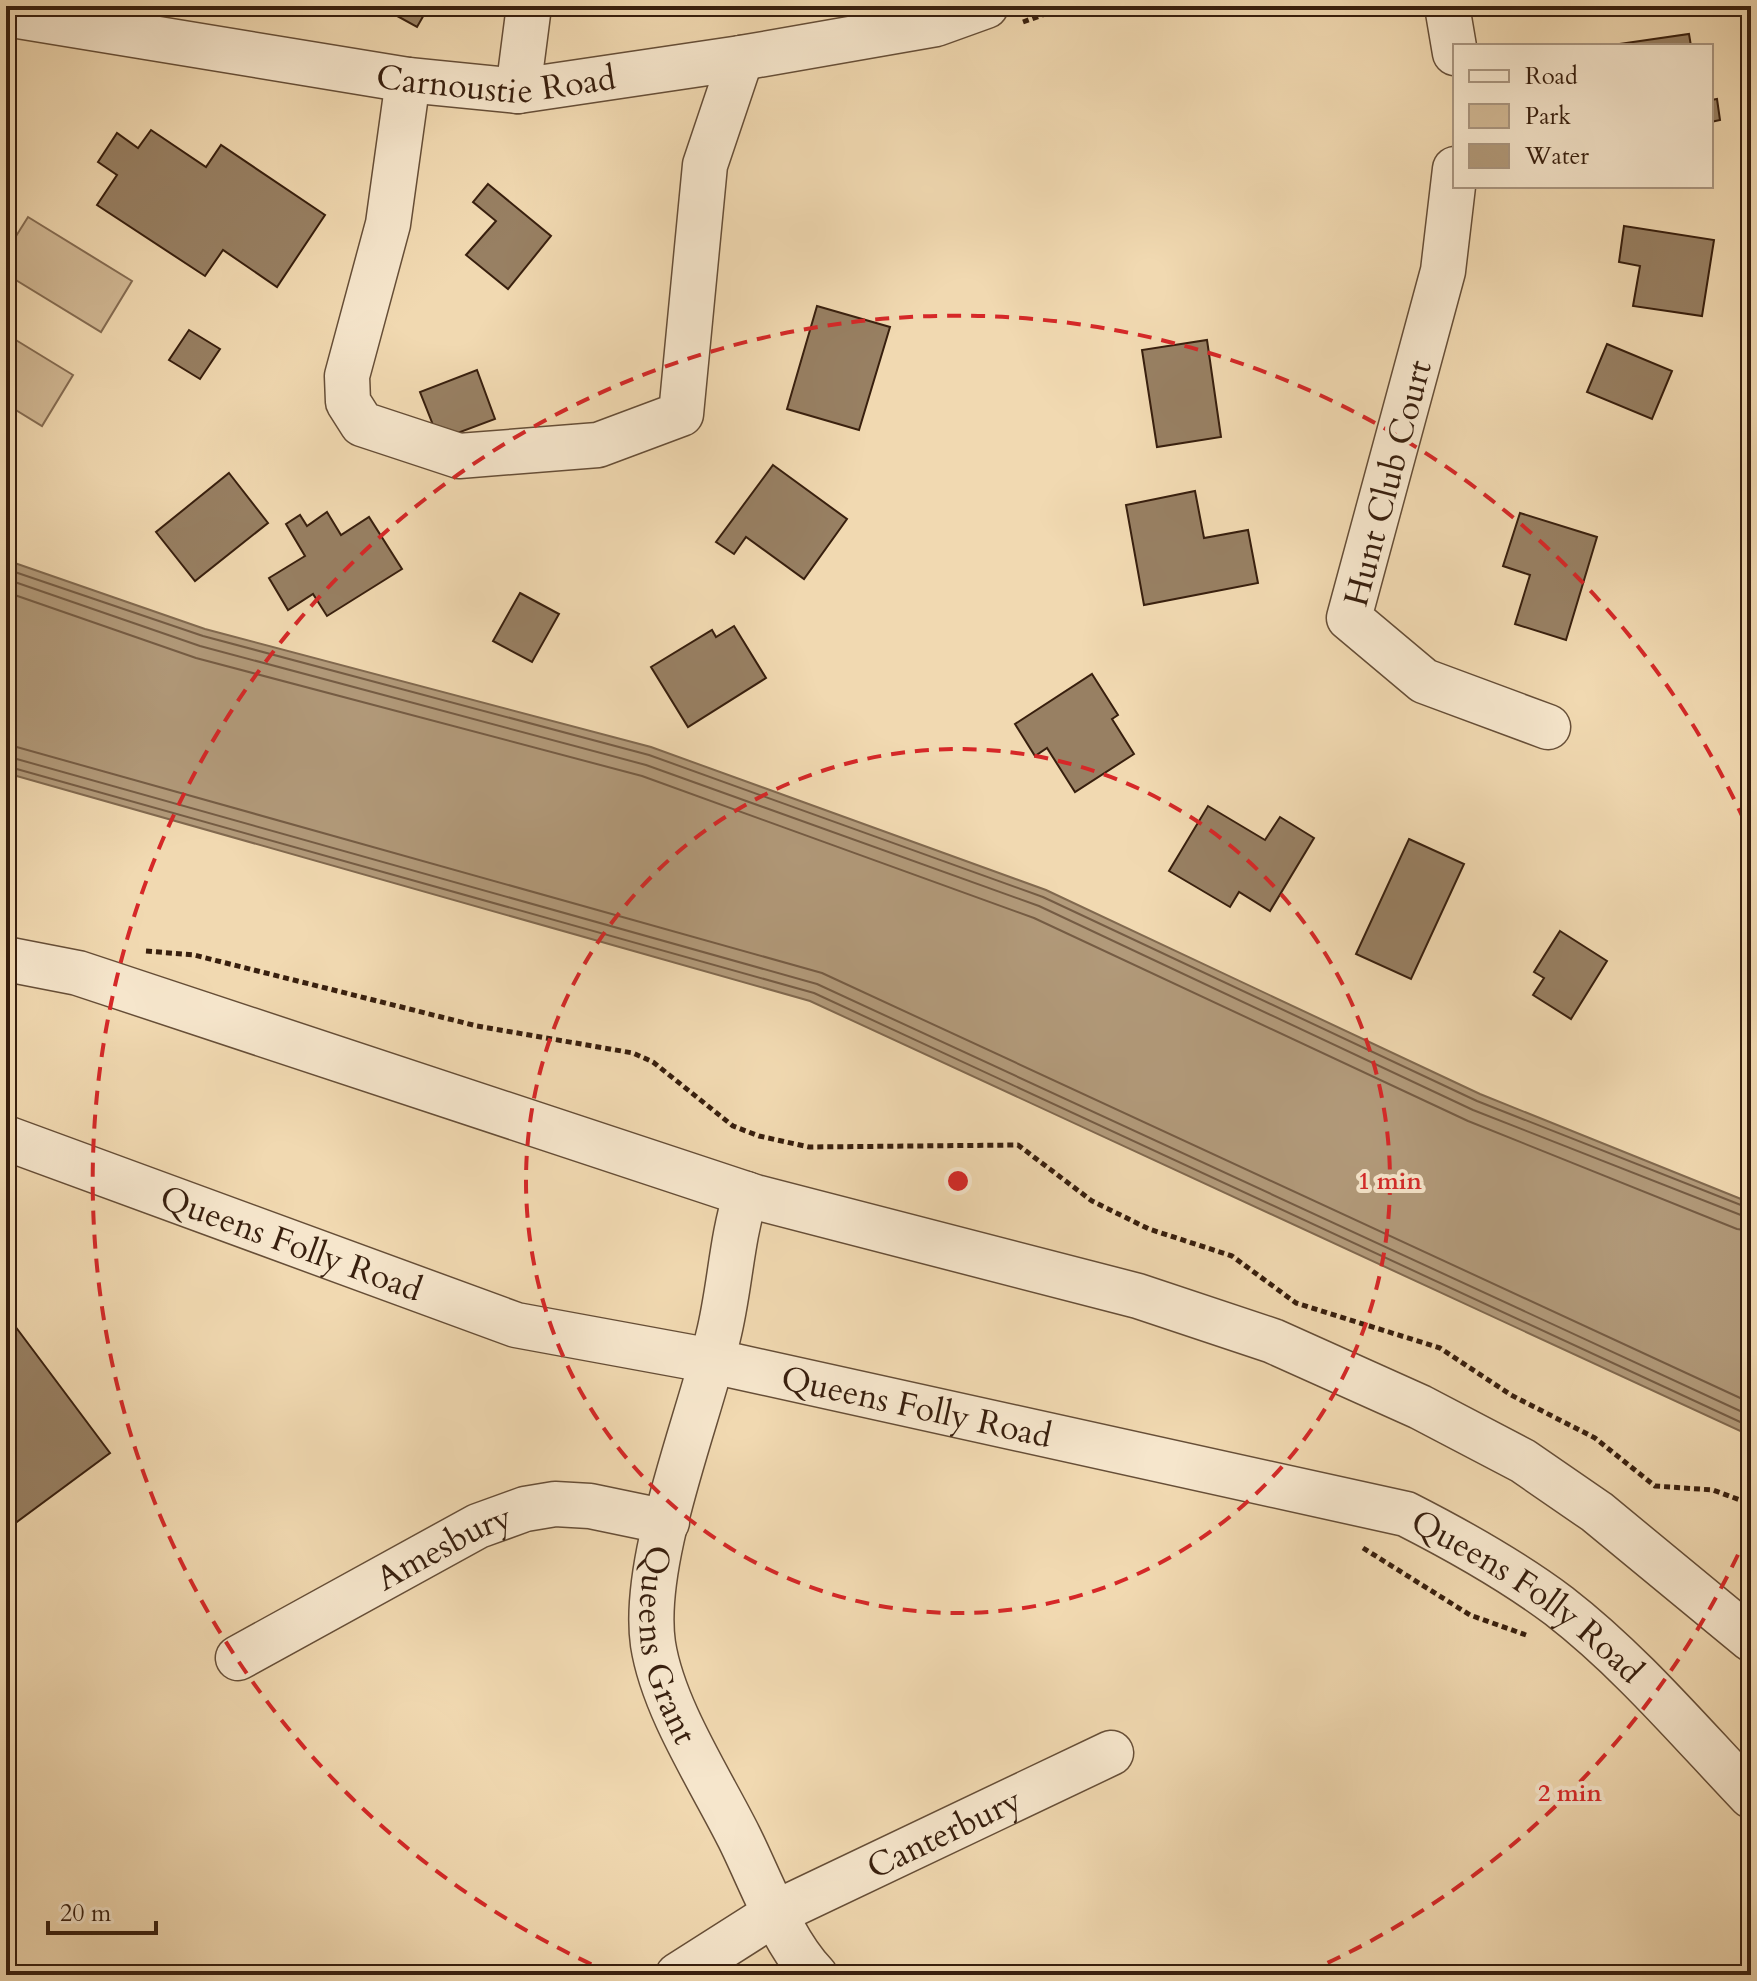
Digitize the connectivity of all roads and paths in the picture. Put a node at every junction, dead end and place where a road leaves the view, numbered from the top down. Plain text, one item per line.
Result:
1 (529, 6) edge
2 (986, 6) edge
3 (1447, 6) edge
4 (6, 14) edge
5 (1453, 44) edge
6 (741, 58) junction
7 (408, 80) junction
8 (518, 91) junction
9 (6, 118) edge
10 (6, 155) edge
11 (1453, 186) edge
12 (1548, 727) dead end
13 (141, 951) dead end
14 (6, 959) edge
15 (6, 1138) edge
16 (746, 1194) junction
17 (712, 1361) junction
18 (1751, 1504) edge
19 (667, 1522) junction
20 (1751, 1639) edge
21 (238, 1658) dead end
22 (1111, 1753) dead end
23 (1751, 1796) edge
24 (777, 1912) junction
25 (678, 1975) edge
26 (815, 1975) edge

1 - 8 street
2 - 6 street, Carnoustie Road
3 - 5 street
4 - 7 street, Carnoustie Road
6 - 7 street
6 - 8 street, Carnoustie Road
7 - 8 street, Carnoustie Road
9 - 10 path
11 - 12 street, Hunt Club Court
13 - 18 path
14 - 16 street
15 - 17 street, Queens Folly Road
16 - 17 street, Queens Grant
16 - 20 street
17 - 19 street, Queens Grant
17 - 23 street, Queens Folly Road
19 - 21 street, Amesbury
19 - 24 street, Queens Grant
22 - 24 street, Canterbury
24 - 25 street, Canterbury
24 - 26 street, Queens Grant

